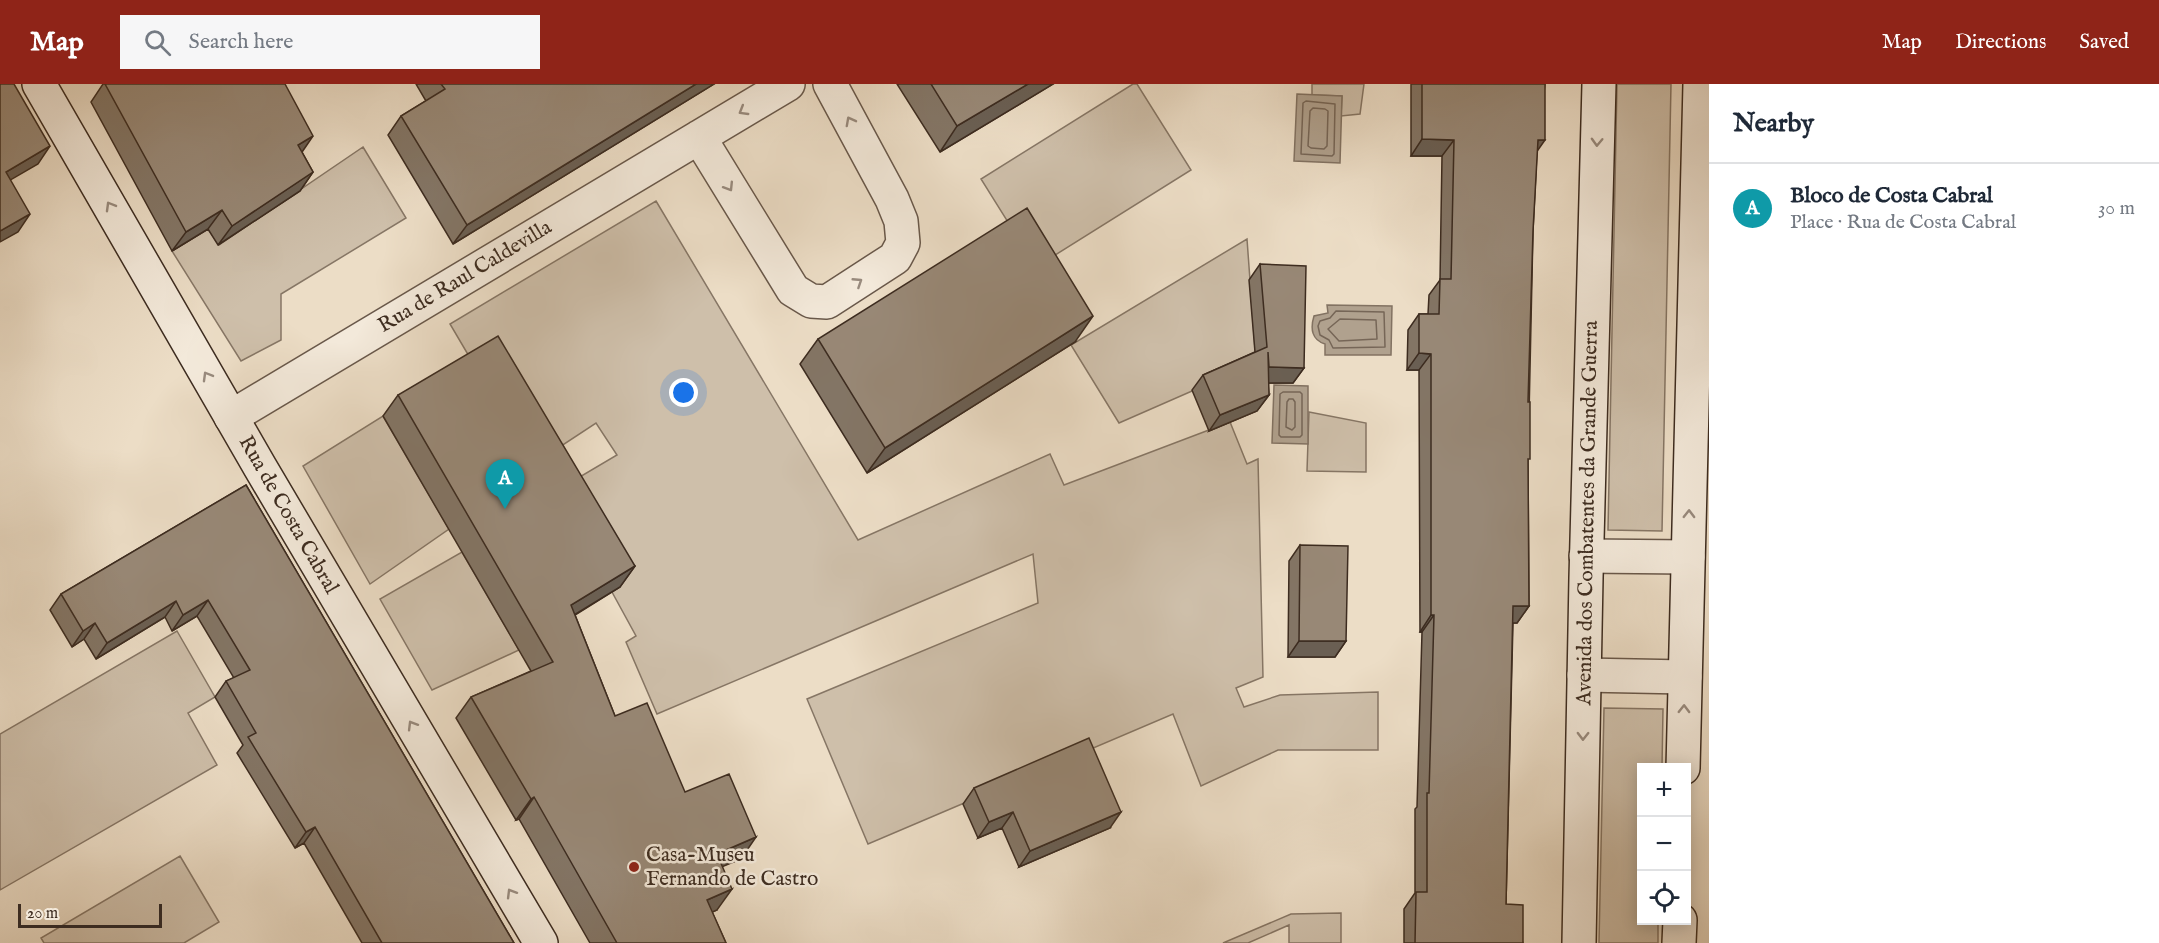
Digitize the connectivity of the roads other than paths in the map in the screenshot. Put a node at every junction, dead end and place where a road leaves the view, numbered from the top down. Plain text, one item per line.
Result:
1 (39, 84) edge
2 (788, 84) edge
3 (831, 84) edge
4 (1599, 84) edge
5 (1700, 84) edge
6 (699, 137) junction
7 (231, 417) junction
8 (1586, 556) junction
9 (1688, 557) junction
10 (1584, 675) junction
11 (1685, 677) junction
12 (1683, 763) edge
13 (1680, 925) edge
14 (541, 943) edge
15 (1579, 943) edge
16 (1679, 943) edge

7 -> 1 main road, Rua de Costa Cabral
2 -> 6 main road, Rua de Raul Caldevilla
6 -> 3 main road
4 -> 8 main road, Avenida dos Combatentes da Grande Guerra
9 -> 5 main road
6 - 7 main road, Rua de Raul Caldevilla
14 -> 7 main road, Rua de Costa Cabral
8 - 9 main road
8 - 10 main road, Avenida dos Combatentes da Grande Guerra
9 - 11 main road
10 - 11 main road
10 -> 15 main road, Avenida dos Combatentes da Grande Guerra
12 -> 11 main road
13 - 16 main road

